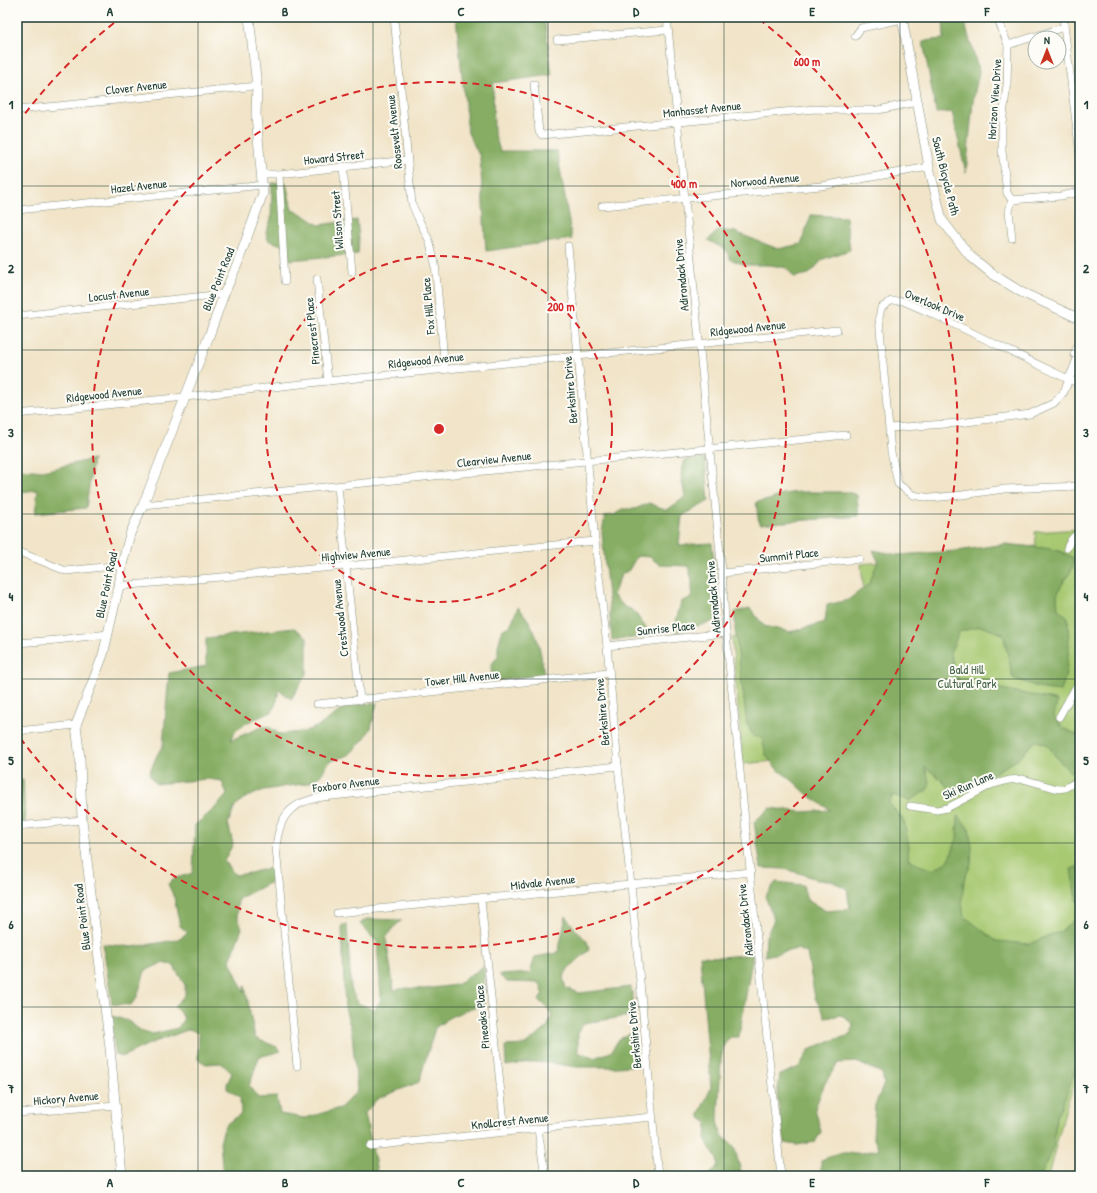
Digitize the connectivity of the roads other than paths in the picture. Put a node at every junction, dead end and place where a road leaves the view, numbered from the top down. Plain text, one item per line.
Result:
1 (248, 17) edge
2 (394, 17) edge
3 (667, 17) edge
4 (997, 17) edge
5 (1064, 17) edge
6 (1079, 17) edge
7 (902, 18) edge
8 (1064, 27) junction
9 (1080, 27) edge
10 (667, 30) junction
11 (855, 36) dead end
12 (557, 40) dead end
13 (1008, 45) junction
14 (534, 84) dead end
15 (257, 86) junction
16 (917, 102) junction
17 (17, 110) edge
18 (677, 123) junction
19 (1080, 155) edge
20 (408, 160) junction
21 (344, 166) junction
22 (930, 167) junction
23 (262, 174) junction
24 (279, 174) junction
25 (263, 185) junction
26 (1080, 192) edge
27 (685, 198) junction
28 (1012, 200) junction
29 (602, 206) dead end
30 (17, 210) edge
31 (1012, 238) dead end
32 (429, 240) joint
33 (568, 246) dead end
34 (352, 272) dead end
35 (317, 279) dead end
36 (285, 280) dead end
37 (224, 294) junction
38 (17, 316) edge
39 (1080, 319) edge
40 (838, 330) dead end
41 (1080, 340) edge
42 (699, 344) junction
43 (1080, 350) edge
44 (578, 356) junction
45 (1080, 367) edge
46 (445, 370) junction
47 (1070, 377) junction
48 (328, 381) junction
49 (1080, 384) edge
50 (184, 397) junction
51 (17, 414) edge
52 (890, 428) junction
53 (846, 435) dead end
54 (709, 448) junction
55 (588, 460) junction
56 (1080, 486) edge
57 (338, 487) junction
58 (143, 505) junction
59 (1080, 534) edge
60 (595, 541) junction
61 (1067, 548) dead end
62 (17, 552) edge
63 (859, 559) dead end
64 (122, 565) junction
65 (346, 566) junction
66 (722, 573) junction
67 (119, 586) junction
68 (726, 633) junction
69 (108, 634) junction
70 (17, 643) edge
71 (607, 646) junction
72 (609, 673) junction
73 (1080, 680) edge
74 (360, 700) junction
75 (317, 704) dead end
76 (1058, 717) dead end
77 (76, 725) junction
78 (17, 731) edge
79 (618, 766) junction
80 (1080, 780) edge
81 (910, 806) dead end
82 (82, 820) junction
83 (17, 826) edge
84 (751, 872) junction
85 (631, 885) junction
86 (481, 900) junction
87 (337, 913) dead end
88 (297, 1066) dead end
89 (116, 1105) junction
90 (17, 1113) edge
91 (652, 1117) junction
92 (538, 1129) junction
93 (505, 1132) junction
94 (370, 1146) dead end
95 (122, 1176) edge
96 (545, 1176) edge
97 (658, 1176) edge
98 (781, 1176) edge

1 - 15 street, Blue Point Road
2 - 20 street, Roosevelt Avenue
3 - 10 street, Adirondack Drive
4 - 13 street, Horizon View Drive
5 - 8 street
6 - 9 street
7 - 11 street
7 - 16 street, South Bicycle Path
8 - 13 street, Horizon View Drive
8 - 19 street
10 - 12 street
10 - 18 street, Adirondack Drive
13 - 28 street, Horizon View Drive
14 - 18 street, Manhasset Avenue
15 - 17 street, Clover Avenue
15 - 23 street, Blue Point Road
16 - 18 street, Manhasset Avenue
16 - 22 street, South Bicycle Path
18 - 27 street, Adirondack Drive
20 - 21 street, Howard Street
20 - 32 street, Roosevelt Avenue
21 - 24 street, Howard Street
21 - 34 street, Wilson Street
22 - 27 street, Norwood Avenue
22 - 39 street, South Bicycle Path
23 - 24 street, Howard Street
23 - 25 street, Blue Point Road
24 - 36 street
25 - 30 street, Hazel Avenue
25 - 37 street, Blue Point Road
26 - 28 street
27 - 29 street, Norwood Avenue
27 - 42 street, Adirondack Drive
28 - 31 street, Horizon View Drive
32 - 46 street, Fox Hill Place
33 - 44 street, Berkshire Drive
35 - 48 street, Pinecrest Place
37 - 38 street, Locust Avenue
37 - 50 street, Blue Point Road
40 - 42 street, Ridgewood Avenue
41 - 47 street
42 - 44 street, Ridgewood Avenue
42 - 54 street, Adirondack Drive
43 - 47 street
44 - 46 street, Ridgewood Avenue
44 - 55 street, Berkshire Drive
45 - 47 street
46 - 48 street, Ridgewood Avenue
47 - 49 street, Overlook Drive
47 - 52 street
47 - 52 street, Overlook Drive
48 - 50 street, Ridgewood Avenue
50 - 51 street, Ridgewood Avenue
50 - 58 street, Blue Point Road
52 - 56 street, Overlook Drive
53 - 54 street, Clearview Avenue
54 - 55 street, Clearview Avenue
54 - 66 street, Adirondack Drive
55 - 57 street, Clearview Avenue
55 - 60 street, Berkshire Drive
57 - 58 street, Clearview Avenue
57 - 65 street, Crestwood Avenue
58 - 64 street, Blue Point Road
59 - 61 street
60 - 65 street, Highview Avenue
60 - 71 street, Berkshire Drive
62 - 64 street
63 - 66 street, Summit Place
64 - 67 street, Blue Point Road
65 - 67 street, Highview Avenue
65 - 74 street, Crestwood Avenue
66 - 68 street, Adirondack Drive
67 - 69 street, Blue Point Road
68 - 71 street, Sunrise Place
68 - 84 street, Adirondack Drive
69 - 70 street
69 - 77 street, Blue Point Road
71 - 72 street, Berkshire Drive
72 - 74 street, Tower Hill Avenue
72 - 79 street, Berkshire Drive
73 - 76 street
74 - 75 street, Tower Hill Avenue
77 - 78 street
77 - 82 street, Blue Point Road
79 - 85 street, Berkshire Drive
79 - 88 street, Foxboro Avenue
80 - 81 street, Ski Run Lane
82 - 83 street
82 - 89 street, Blue Point Road
84 - 85 street, Midvale Avenue
84 - 98 street, Adirondack Drive
85 - 86 street, Midvale Avenue
85 - 91 street, Berkshire Drive
86 - 87 street, Midvale Avenue
86 - 93 street, Pineoaks Place
89 - 90 street, Hickory Avenue
89 - 95 street, Blue Point Road
91 - 92 street, Knollcrest Avenue
91 - 97 street, Berkshire Drive
92 - 93 street, Knollcrest Avenue
92 - 96 street
93 - 94 street, Knollcrest Avenue

